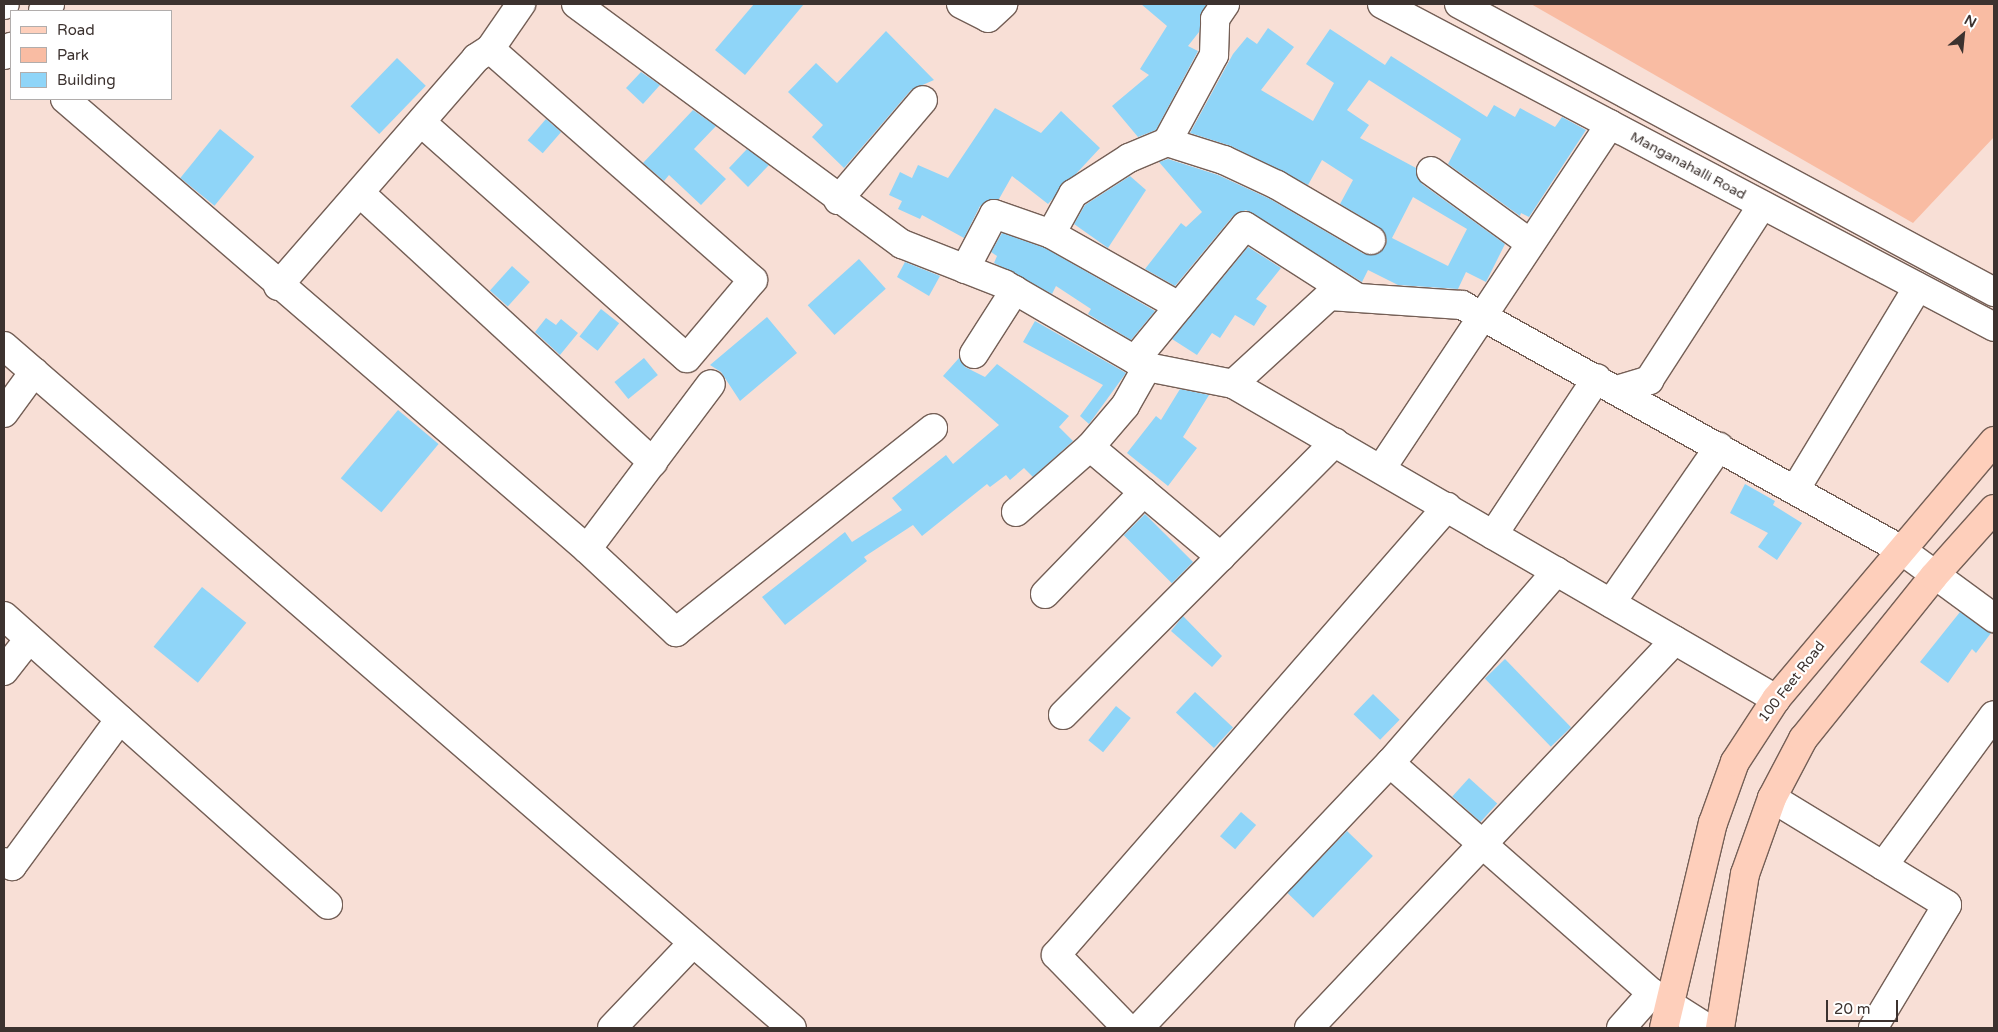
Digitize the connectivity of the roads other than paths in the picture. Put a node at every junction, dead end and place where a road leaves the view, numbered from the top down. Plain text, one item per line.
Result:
1 (521, 4) edge
2 (576, 4) edge
3 (961, 4) edge
4 (1003, 4) edge
5 (1224, 4) edge
6 (1459, 4) edge
7 (1392, 6) edge
8 (490, 49) junction
9 (66, 100) edge
10 (923, 100) dead end
11 (422, 123) junction
12 (1610, 124) junction
13 (1166, 142) junction
14 (1431, 171) dead end
15 (360, 193) junction
16 (838, 200) junction
17 (1762, 205) junction
18 (1051, 234) junction
19 (1371, 240) dead end
20 (1530, 243) junction
21 (966, 269) junction
22 (278, 286) junction
23 (1918, 287) junction
24 (1015, 290) junction
25 (1994, 292) edge
26 (1356, 296) junction
27 (1179, 306) junction
28 (1482, 316) junction
29 (1994, 327) edge
30 (4, 346) edge
31 (974, 354) dead end
32 (1141, 363) junction
33 (34, 372) junction
34 (711, 384) dead end
35 (1233, 384) junction
36 (1607, 384) junction
37 (4, 413) edge
38 (933, 428) dead end
39 (1994, 441) edge
40 (1335, 442) junction
41 (1090, 447) junction
42 (1719, 447) junction
43 (652, 462) junction
44 (1381, 469) junction
45 (1796, 490) junction
46 (1144, 492) junction
47 (1447, 508) junction
48 (1994, 509) edge
49 (1016, 512) dead end
50 (1493, 535) junction
51 (587, 549) junction
52 (1900, 549) junction
53 (1221, 557) junction
54 (1557, 571) junction
55 (1934, 576) junction
56 (1045, 594) dead end
57 (1611, 603) junction
58 (4, 616) edge
59 (1994, 618) edge
60 (29, 638) junction
61 (1675, 640) junction
62 (4, 671) edge
63 (1776, 698) junction
64 (1063, 715) dead end
65 (1994, 715) edge
66 (120, 719) junction
67 (1390, 763) junction
68 (1772, 798) junction
69 (1480, 843) junction
70 (4, 862) edge
71 (1882, 866) junction
72 (328, 905) dead end
73 (694, 943) junction
74 (1661, 1009) edge
75 (612, 1028) edge
76 (792, 1028) edge
77 (1127, 1028) edge
78 (1139, 1028) edge
79 (1309, 1028) edge
80 (1621, 1028) edge
81 (1707, 1028) edge
82 (1720, 1028) edge
83 (1873, 1028) edge

1 - 8 street
2 - 16 street
3 - 4 street
5 - 13 street
6 - 25 street
7 - 12 street, Manganahalli Road
8 - 11 street
8 - 11 street
9 - 22 street
10 - 16 street
11 - 15 street
12 - 17 street, Manganahalli Road
12 - 20 street
13 - 18 street
13 - 19 street
14 - 20 street
15 - 22 street
15 - 43 street
16 - 21 street
17 - 23 street, Manganahalli Road
17 - 36 street
18 - 21 street
18 - 27 street
20 - 28 street
21 - 24 street
22 - 51 street
23 - 29 street, Manganahalli Road
23 - 45 street
24 - 31 street
24 - 32 street
26 - 27 street
26 - 28 street
26 - 35 street
27 - 32 street
28 - 36 street
28 - 44 street
30 - 33 street
32 - 35 street
32 - 41 street
33 - 37 street
33 - 73 street
34 - 43 street
35 - 40 street
36 - 42 street
36 - 50 street
38 - 51 street
39 - 52 main road, 100 Feet Road
40 - 44 street
40 - 53 street
41 - 46 street
41 - 49 street
42 - 45 street
42 - 57 street
43 - 51 street
44 - 47 street
45 - 52 street
46 - 53 street
46 - 56 street
47 - 50 street
47 - 77 street
48 - 55 main road
50 - 54 street
52 - 55 street
52 - 63 main road, 100 Feet Road
53 - 64 street
54 - 57 street
54 - 67 street
55 - 59 street
55 - 68 main road
57 - 61 street
58 - 60 street
60 - 62 street
60 - 66 street
61 - 63 street
61 - 69 street
63 - 74 main road, 100 Feet Road
65 - 71 street
66 - 70 street
66 - 72 street
67 - 69 street
67 - 78 street
68 - 71 street
68 - 82 main road
69 - 74 street
69 - 79 street
71 - 83 street
73 - 75 street
73 - 76 street
74 - 80 street
74 - 81 street

